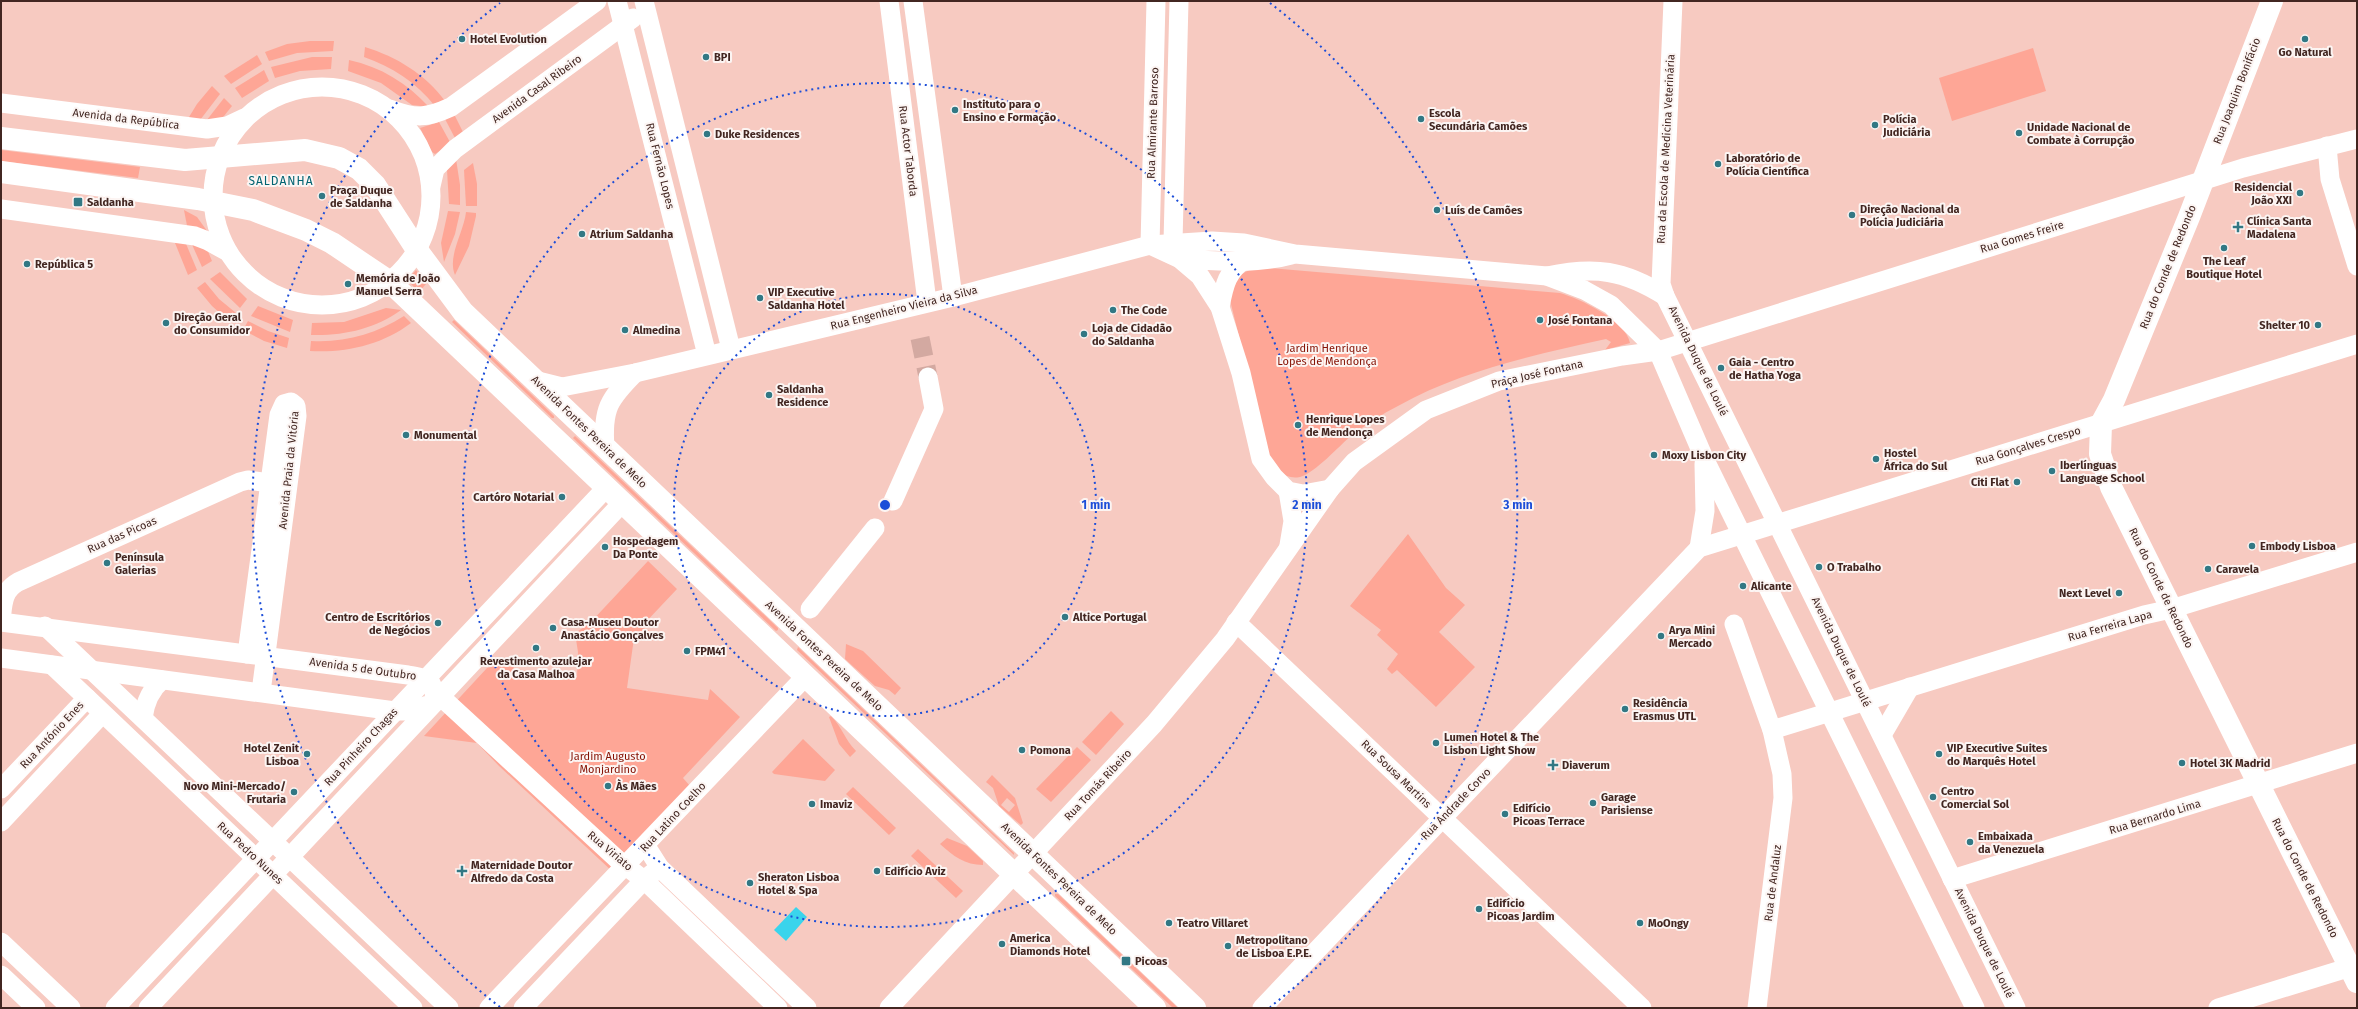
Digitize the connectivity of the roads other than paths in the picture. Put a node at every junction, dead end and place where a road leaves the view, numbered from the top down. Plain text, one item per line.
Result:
1 (598, 1) edge
2 (617, 1) edge
3 (889, 1) edge
4 (913, 1) edge
5 (1156, 1) edge
6 (1179, 1) edge
7 (1673, 1) edge
8 (2272, 1) edge
9 (649, 4) edge
10 (624, 24) junction
11 (1, 103) edge
12 (387, 108) junction
13 (249, 115) junction
14 (1, 138) edge
15 (678, 138) junction
16 (2357, 138) edge
17 (654, 144) junction
18 (2327, 146) junction
19 (220, 157) junction
20 (684, 161) junction
21 (660, 168) junction
22 (1, 172) edge
23 (2202, 181) junction
24 (431, 188) junction
25 (213, 201) junction
26 (1, 209) edge
27 (1150, 245) junction
28 (417, 250) junction
29 (1176, 250) junction
30 (228, 252) junction
31 (1286, 252) junction
32 (1239, 262) junction
33 (2357, 266) edge
34 (1547, 276) junction
35 (390, 282) junction
36 (1665, 296) junction
37 (953, 297) junction
38 (927, 302) junction
39 (1220, 307) junction
40 (1688, 342) junction
41 (2357, 344) edge
42 (731, 349) junction
43 (1658, 351) junction
44 (707, 355) junction
45 (635, 373) junction
46 (928, 377) tunnel mouth
47 (534, 380) junction
48 (2101, 424) junction
49 (605, 447) junction
50 (1704, 458) junction
51 (270, 484) junction
52 (607, 487) junction
53 (1330, 489) junction
54 (1288, 491) junction
55 (893, 501) dead end
56 (623, 502) junction
57 (1777, 524) junction
58 (875, 528) dead end
59 (1742, 535) junction
60 (1289, 547) junction
61 (1699, 548) junction
62 (2357, 552) edge
63 (810, 609) dead end
64 (2171, 610) junction
65 (1, 622) edge
66 (1236, 622) junction
67 (1734, 624) dead end
68 (45, 626) junction
69 (256, 654) junction
70 (1, 658) edge
71 (52, 665) junction
72 (90, 669) junction
73 (806, 676) junction
74 (426, 678) junction
75 (162, 680) junction
76 (1910, 687) junction
77 (261, 692) junction
78 (87, 698) junction
79 (437, 699) junction
80 (1865, 701) junction
81 (395, 711) junction
82 (1829, 712) junction
83 (102, 714) junction
84 (143, 718) junction
85 (1772, 730) junction
86 (1882, 735) junction
87 (2357, 753) edge
88 (2258, 785) junction
89 (1, 789) edge
90 (1442, 818) junction
91 (1, 822) edge
92 (272, 841) junction
93 (646, 846) junction
94 (1034, 854) junction
95 (289, 856) junction
96 (256, 859) junction
97 (628, 865) junction
98 (660, 868) junction
99 (272, 874) junction
100 (1015, 874) junction
101 (1952, 879) junction
102 (644, 880) junction
103 (1, 942) edge
104 (2354, 972) edge
105 (1, 975) edge
106 (1634, 1005) edge
107 (36, 1008) edge
108 (71, 1008) edge
109 (115, 1008) edge
110 (148, 1008) edge
111 (414, 1008) edge
112 (449, 1008) edge
113 (489, 1008) edge
114 (523, 1008) edge
115 (778, 1008) edge
116 (807, 1008) edge
117 (889, 1008) edge
118 (1156, 1008) edge
119 (1195, 1008) edge
120 (1262, 1008) edge
121 (1757, 1008) edge
122 (1975, 1008) edge
123 (2016, 1008) edge
124 (2218, 1008) edge

1 - 12 street
2 - 10 street, Rua Fernão Lopes
3 - 38 street, Rua Actor Taborda
4 - 37 street
5 - 27 street, Rua Almirante Barroso
6 - 29 street, Rua Almirante Barroso
7 - 36 street, Rua da Escola de Medicina Veterinária
8 - 23 main road, Rua Joaquim Bonifácio
9 - 10 street, Avenida Casal Ribeiro
9 - 15 street
10 - 17 street, Rua Fernão Lopes
10 - 24 street, Avenida Casal Ribeiro
11 - 13 street, Avenida da República
12 - 13 street
12 - 24 street
13 - 19 street
14 - 19 main road
15 - 17 street
15 - 20 street
16 - 18 street, Rua Gomes Freire
17 - 21 street, Rua Fernão Lopes
18 - 23 street, Rua Gomes Freire
18 - 33 street
19 - 25 street
19 - 28 main road
20 - 21 street
20 - 42 street
21 - 44 street, Rua Fernão Lopes
22 - 25 main road
23 - 40 street, Rua Gomes Freire
23 - 48 main road, Rua do Conde de Redondo
24 - 28 street
25 - 30 street
25 - 35 main road
26 - 30 street
27 - 29 street
27 - 37 street, Rua Engenheiro Vieira da Silva
28 - 35 street
28 - 47 main road, Avenida Fontes Pereira de Melo
29 - 31 street
29 - 32 street
29 - 39 street
30 - 35 street
31 - 32 street
31 - 34 street
32 - 39 street
34 - 36 street
34 - 43 street
35 - 52 main road
36 - 40 street, Avenida Duque de Loulé
37 - 38 street, Rua Engenheiro Vieira da Silva
38 - 42 street, Rua Engenheiro Vieira da Silva
39 - 54 street
40 - 43 street, Praça José Fontana
40 - 57 street, Avenida Duque de Loulé
41 - 48 street, Rua Gonçalves Crespo
42 - 44 street, Rua Engenheiro Vieira da Silva
43 - 50 street
43 - 53 street, Praça José Fontana
44 - 45 street, Rua Engenheiro Vieira da Silva
45 - 47 street, Rua Engenheiro Vieira da Silva
45 - 49 street
46 - 55 street
47 - 49 main road, Avenida Fontes Pereira de Melo
48 - 57 street, Rua Gonçalves Crespo
48 - 64 main road, Rua do Conde de Redondo
49 - 94 main road, Avenida Fontes Pereira de Melo
50 - 59 street
50 - 61 street
51 - 65 street, Rua das Picoas
51 - 69 street, Avenida Praia da Vitória
51 - 69 street, Avenida Praia da Vitória
52 - 56 main road
52 - 74 street, Rua Pinheiro Chagas
53 - 54 street
53 - 60 street, Praça José Fontana
54 - 60 street
56 - 73 main road
56 - 79 street, Rua Pinheiro Chagas
57 - 59 street, Rua Gonçalves Crespo
57 - 80 street, Avenida Duque de Loulé
58 - 63 street
59 - 61 street, Rua Gonçalves Crespo
59 - 82 street
60 - 66 street, Rua Tomás Ribeiro
61 - 90 street, Rua Andrade Corvo
62 - 64 street, Rua Ferreira Lapa
64 - 76 street, Rua Ferreira Lapa
64 - 88 main road, Rua do Conde de Redondo
65 - 68 street, Avenida 5 de Outubro
66 - 90 street, Rua Sousa Martins
66 - 94 street, Rua Tomás Ribeiro
67 - 85 street
68 - 69 street, Avenida 5 de Outubro
68 - 72 street
69 - 74 street, Avenida 5 de Outubro
69 - 77 street
70 - 71 street
71 - 72 street
71 - 78 street, Rua António Enes
72 - 75 street
72 - 84 street
73 - 93 street, Rua Latino Coelho
73 - 100 main road
74 - 79 street, Avenida 5 de Outubro
74 - 81 street, Rua Pinheiro Chagas
75 - 77 street
75 - 84 street
76 - 80 street, Rua Ferreira Lapa
76 - 86 street
77 - 81 street
78 - 83 street, Rua Pedro Nunes
78 - 89 street, Rua António Enes
79 - 81 street
79 - 95 street, Rua Pinheiro Chagas
79 - 97 street, Rua Viriato
80 - 82 street, Rua Ferreira Lapa
80 - 86 street, Avenida Duque de Loulé
81 - 92 street, Rua Pinheiro Chagas
82 - 85 street, Rua Ferreira Lapa
82 - 122 street
83 - 91 street, Rua António Enes
83 - 96 street, Rua Pedro Nunes
84 - 92 street
85 - 121 street, Rua de Andaluz
86 - 101 street, Avenida Duque de Loulé
87 - 88 street, Rua Bernardo Lima
88 - 101 street, Rua Bernardo Lima
88 - 104 main road, Rua do Conde de Redondo
90 - 106 street, Rua Sousa Martins
90 - 120 street, Rua Andrade Corvo
92 - 95 street
92 - 96 street, Rua Pinheiro Chagas
93 - 97 street, Rua Latino Coelho
93 - 98 street
94 - 100 street, Rua Tomás Ribeiro
94 - 119 main road, Avenida Fontes Pereira de Melo
95 - 99 street, Rua Pinheiro Chagas
95 - 112 street
96 - 99 street, Rua Pedro Nunes
96 - 109 street, Rua Pinheiro Chagas
97 - 102 street, Rua Viriato
97 - 113 street, Rua Latino Coelho
98 - 102 street
98 - 116 street
99 - 110 street, Rua Pinheiro Chagas
99 - 111 street, Rua Pedro Nunes
100 - 117 street, Rua Tomás Ribeiro
100 - 118 main road
101 - 123 street, Avenida Duque de Loulé
102 - 114 street
102 - 115 street, Rua Viriato
103 - 108 street
104 - 124 street
105 - 107 street

